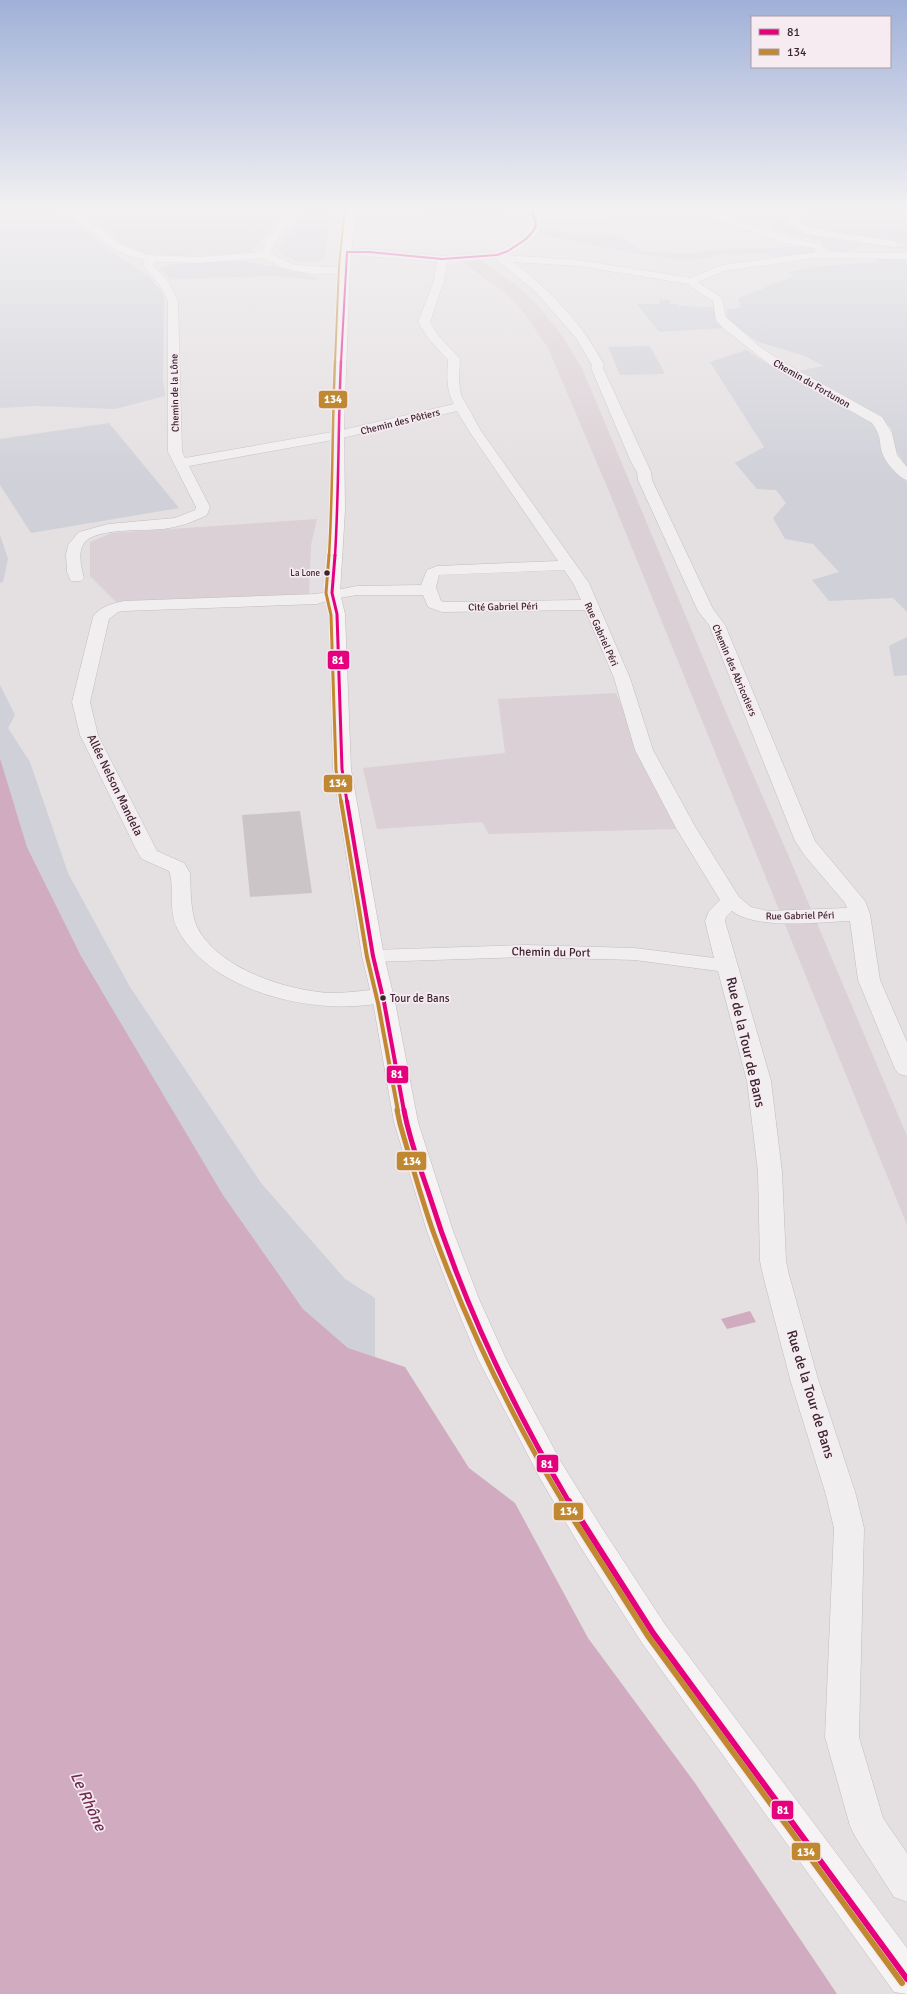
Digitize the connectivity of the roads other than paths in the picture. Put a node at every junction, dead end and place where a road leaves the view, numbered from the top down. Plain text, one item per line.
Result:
1 (173, 300) edge
2 (344, 300) edge
3 (432, 300) edge
4 (549, 300) edge
5 (718, 300) edge
6 (461, 406) junction
7 (338, 435) junction
8 (182, 463) junction
9 (907, 476) edge
10 (568, 565) junction
11 (76, 578) dead end
12 (429, 590) junction
13 (332, 593) junction
14 (590, 605) junction
15 (731, 902) junction
16 (860, 914) junction
17 (373, 956) junction
18 (728, 966) junction
19 (383, 996) junction
20 (907, 1069) edge
21 (907, 1884) edge
22 (907, 1979) edge

1 - 8 street, Chemin de la Lône
2 - 7 main road
3 - 6 street, Rue Gabriel Péri
4 - 16 street, Chemin des Abricotiers
5 - 9 street, Chemin du Fortunon
6 - 7 street, Chemin des Pôtiers
6 - 10 street, Rue Gabriel Péri
7 - 8 street
7 - 13 main road
8 - 11 street, Chemin de la Lône
10 - 12 street
10 - 14 street, Rue Gabriel Péri
12 - 13 street
12 - 14 street, Cité Gabriel Péri
13 - 17 main road
13 - 19 street, Allée Nelson Mandela
14 - 15 street, Rue Gabriel Péri
15 - 16 street, Rue Gabriel Péri
15 - 18 street, Rue de la Tour de Bans
16 - 20 street, Chemin des Abricotiers
17 - 18 street, Chemin du Port
17 - 19 main road
18 - 21 street, Rue de la Tour de Bans
19 - 22 main road

